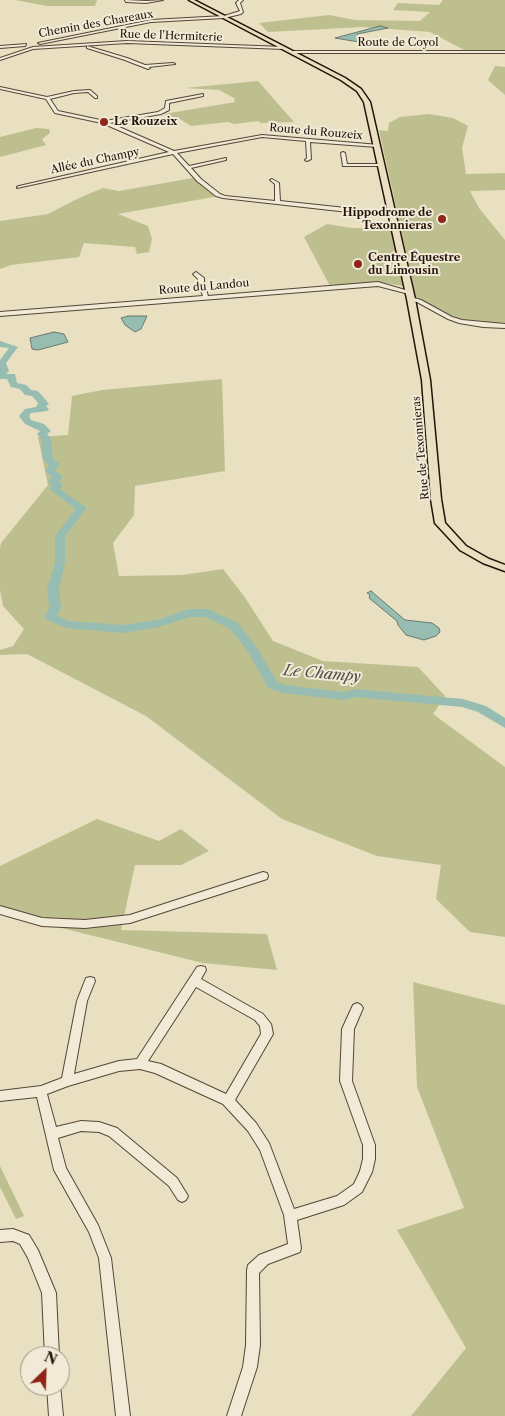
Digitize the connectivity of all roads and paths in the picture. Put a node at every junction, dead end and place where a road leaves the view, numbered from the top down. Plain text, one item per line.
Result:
1 (161, 0) edge
2 (191, 0) edge
3 (241, 0) edge
4 (126, 1) dead end
5 (224, 17) junction
6 (59, 39) junction
7 (86, 45) junction
8 (66, 46) junction
9 (0, 47) edge
10 (284, 48) junction
11 (291, 52) junction
12 (505, 52) edge
13 (0, 59) edge
14 (173, 64) dead end
15 (0, 88) edge
16 (202, 96) dead end
17 (96, 97) dead end
18 (47, 98) junction
19 (104, 123) junction
20 (308, 140) junction
21 (377, 146) junction
22 (174, 152) junction
23 (343, 153) dead end
24 (224, 159) dead end
25 (307, 160) dead end
26 (345, 165) junction
27 (382, 165) junction
28 (189, 167) junction
29 (346, 172) dead end
30 (272, 180) dead end
31 (19, 186) dead end
32 (278, 203) junction
33 (393, 215) junction
34 (196, 274) dead end
35 (410, 295) junction
36 (206, 297) junction
37 (0, 314) edge
38 (505, 326) edge
39 (505, 568) edge
40 (263, 876) dead end
41 (0, 910) edge
42 (201, 970) dead end
43 (90, 981) dead end
44 (194, 981) junction
45 (357, 1008) dead end
46 (140, 1064) junction
47 (67, 1081) junction
48 (41, 1091) junction
49 (0, 1096) edge
50 (228, 1101) junction
51 (51, 1134) junction
52 (182, 1196) dead end
53 (290, 1216) junction
54 (0, 1236) edge
55 (52, 1346) edge
56 (55, 1396) edge
57 (56, 1416) edge
58 (123, 1416) edge
59 (234, 1416) edge

1 - 4 street
2 - 5 main road, Rue de Texonnieras
3 - 5 street
5 - 6 street, Chemin des Chareaux
5 - 10 main road, Rue de Texonnieras
6 - 8 street
6 - 9 street, Chemin des Chareaux
7 - 8 street, Rue de l'Hermiterie
7 - 10 street, Rue de l'Hermiterie
7 - 14 street
8 - 13 street, Rue de l'Hermiterie
10 - 11 main road, Rue de Texonnieras
11 - 12 street, Route de Coyol
11 - 21 main road, Rue de Texonnieras
15 - 18 street
16 - 19 street
17 - 18 street
18 - 19 street
19 - 22 street
20 - 21 street, Route du Rouzeix
20 - 22 street, Route du Rouzeix
20 - 25 street
21 - 27 main road, Rue de Texonnieras
22 - 28 street
22 - 31 street, Allée du Champy
23 - 26 street
24 - 28 street
26 - 27 street
26 - 29 street
27 - 33 main road, Rue de Texonnieras
28 - 32 street
30 - 32 street
32 - 33 street
33 - 35 main road, Rue de Texonnieras
34 - 36 street
35 - 36 street, Route du Landou
35 - 38 street, Route du Landou
35 - 39 main road, Rue de Texonnieras
36 - 37 street, Route du Landou
40 - 41 street
42 - 44 street
43 - 47 street
44 - 46 street
44 - 50 street
45 - 53 street
46 - 47 street
46 - 50 street
47 - 48 street
48 - 49 street
48 - 51 street
50 - 53 street
51 - 52 street
51 - 58 street
53 - 59 street
54 - 55 street
56 - 57 street

